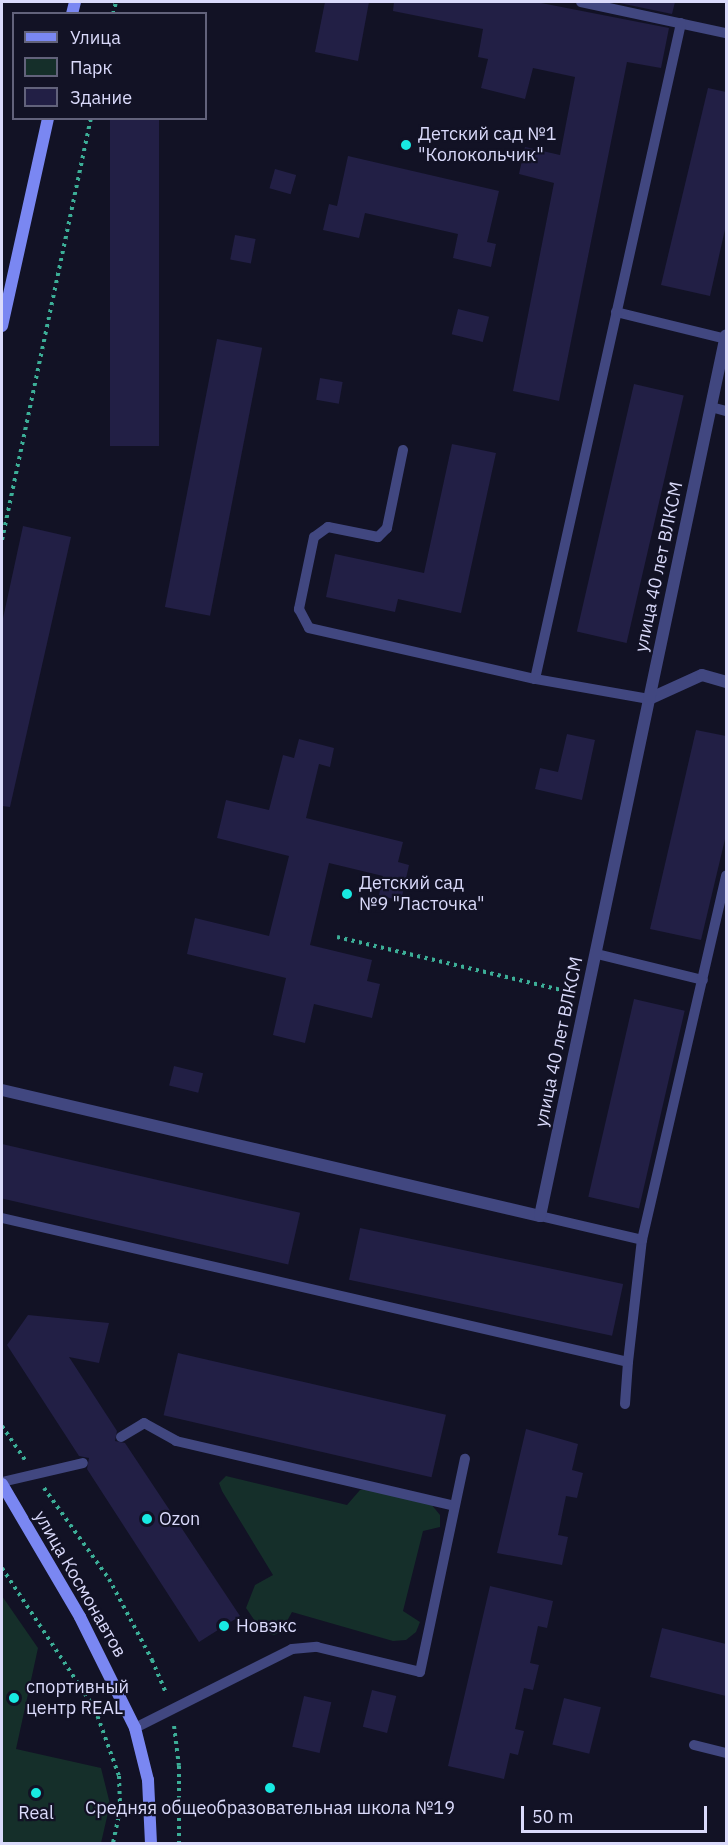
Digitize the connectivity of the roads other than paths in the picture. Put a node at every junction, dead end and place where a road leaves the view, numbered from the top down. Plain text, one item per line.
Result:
1 (581, 2) edge
2 (681, 23) junction
3 (726, 33) edge
4 (48, 120) edge
5 (616, 312) junction
6 (2, 326) edge
7 (726, 337) edge
8 (711, 407) junction
9 (726, 411) edge
10 (404, 450) dead end
11 (535, 678) junction
12 (726, 682) edge
13 (649, 699) junction
14 (726, 876) edge
15 (597, 954) junction
16 (703, 980) junction
17 (2, 1090) edge
18 (540, 1216) junction
19 (2, 1218) edge
20 (642, 1240) junction
21 (628, 1362) junction
22 (626, 1404) dead end
23 (121, 1437) dead end
24 (465, 1459) dead end
25 (83, 1463) dead end
26 (2, 1483) edge
27 (455, 1506) junction
28 (135, 1728) junction
29 (694, 1745) dead end
30 (726, 1753) edge
31 (151, 1844) edge

1 - 2 lane
2 - 3 lane
2 - 5 lane
4 - 6 street
5 - 7 lane
5 - 11 lane
7 - 8 street, улица 40 лет ВЛКСМ
8 - 9 lane
8 - 13 street, улица 40 лет ВЛКСМ
10 - 11 lane
11 - 13 lane
12 - 13 street
13 - 15 street, улица 40 лет ВЛКСМ
14 - 16 lane
15 - 16 lane
15 - 18 street, улица 40 лет ВЛКСМ
16 - 20 lane
17 - 18 street
18 - 20 lane
19 - 21 lane
20 - 21 lane
21 - 22 lane
23 - 27 lane
24 - 27 lane
25 - 26 lane
26 - 28 street, улица Космонавтов
27 - 28 lane
28 - 31 street, улица Космонавтов
29 - 30 lane

